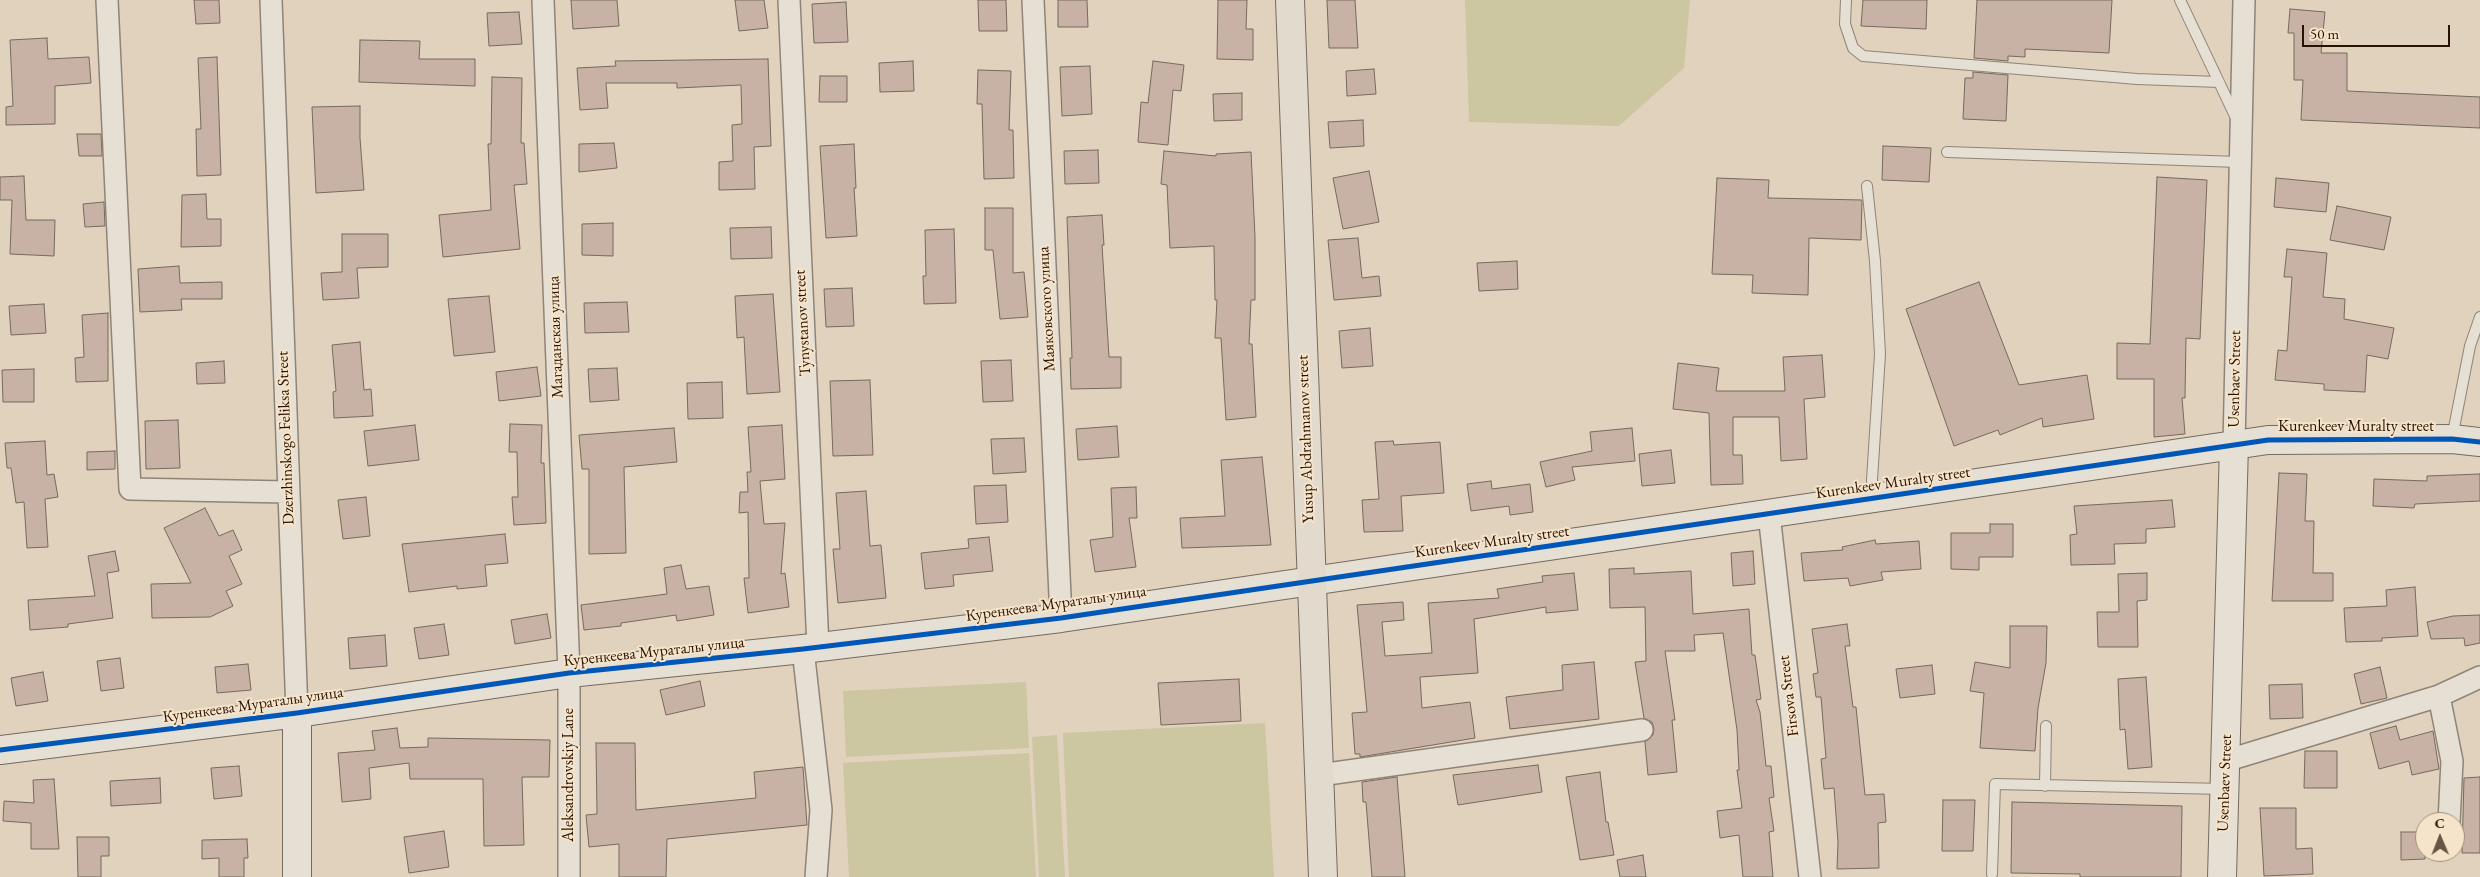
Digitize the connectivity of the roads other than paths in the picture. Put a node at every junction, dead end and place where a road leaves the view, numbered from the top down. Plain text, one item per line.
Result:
1 (107, 0) edge
2 (271, 0) edge
3 (543, 0) edge
4 (788, 0) edge
5 (1033, 0) edge
6 (1290, 0) edge
7 (1846, 0) edge
8 (2180, 0) edge
9 (2244, 0) edge
10 (2219, 82) junction
11 (2240, 126) junction
12 (1947, 152) dead end
13 (2239, 162) junction
14 (1867, 186) dead end
15 (2480, 317) edge
16 (2452, 439) junction
17 (2480, 442) edge
18 (2234, 445) junction
19 (287, 492) junction
20 (1873, 499) junction
21 (1769, 514) junction
22 (1311, 580) junction
23 (1061, 618) junction
24 (811, 648) junction
25 (569, 673) junction
26 (2480, 676) edge
27 (2439, 696) junction
28 (297, 713) junction
29 (2046, 726) dead end
30 (1642, 730) dead end
31 (0, 750) edge
32 (2225, 762) junction
33 (1320, 775) junction
34 (2045, 786) junction
35 (2224, 789) junction
36 (2449, 812) edge
37 (1992, 874) dead end
38 (298, 877) edge
39 (569, 877) edge
40 (816, 877) edge
41 (1323, 877) edge
42 (1810, 877) edge
43 (2222, 877) edge

1 - 19 street
2 - 19 street, Dzerzhinskogo Feliksa Street
3 - 25 street, Магаданская улица
4 - 24 street, Tynystanov street
5 - 23 street, Маяковского улица
6 - 22 main road, Yusup Abdrahmanov street
7 - 10 lane
8 - 10 lane
9 - 11 street, Usenbaev Street
10 - 11 lane
11 - 13 street, Usenbaev Street
12 - 13 lane
13 - 18 street, Usenbaev Street
14 - 20 lane
15 - 16 lane
16 - 17 street, Kurenkeev Muralty street
16 - 18 street, Kurenkeev Muralty street
18 - 20 street, Kurenkeev Muralty street
18 - 32 street, Usenbaev Street
19 - 28 street, Dzerzhinskogo Feliksa Street
20 - 21 street, Kurenkeev Muralty street
21 - 22 street, Kurenkeev Muralty street
21 - 42 street, Firsova Street
22 - 23 street, Куренкеева Мураталы улица
22 - 33 main road, Yusup Abdrahmanov street
23 - 24 street, Куренкеева Мураталы улица
24 - 25 street, Куренкеева Мураталы улица
24 - 40 street, Tynystanov street
25 - 28 street, Куренкеева Мураталы улица
25 - 39 street, Aleksandrovskiy Lane
26 - 27 street
27 - 32 street
27 - 36 street
28 - 31 street, Куренкеева Мураталы улица
28 - 38 street, Dzerzhinskogo Feliksa Street
29 - 34 lane
30 - 33 street
32 - 35 street, Usenbaev Street
33 - 41 main road, Yusup Abdrahmanov street
34 - 35 lane
34 - 37 lane
35 - 43 street, Usenbaev Street

